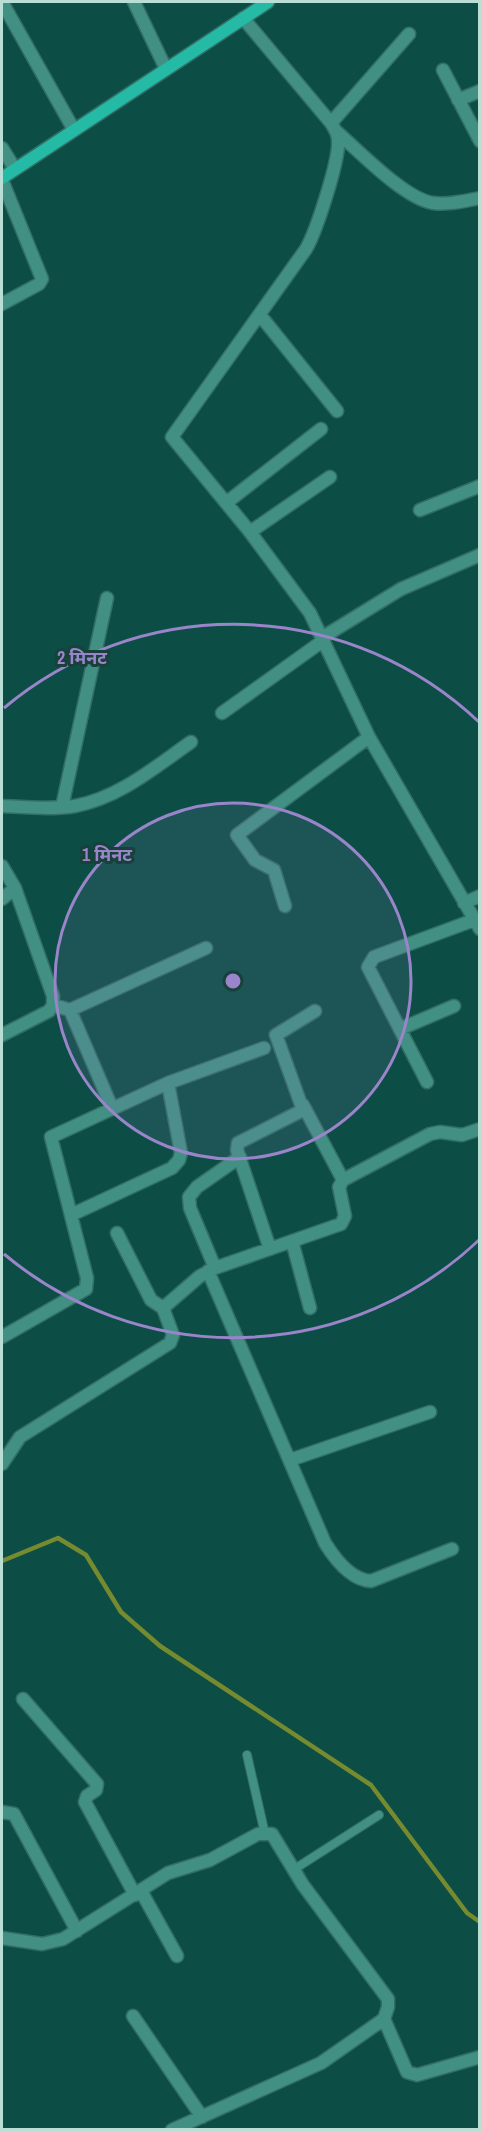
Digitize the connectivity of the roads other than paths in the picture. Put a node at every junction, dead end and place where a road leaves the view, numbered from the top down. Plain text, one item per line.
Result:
1 (2, 2) edge
2 (134, 2) edge
3 (268, 2) edge
4 (243, 18) junction
5 (410, 34) dead end
6 (166, 69) junction
7 (443, 70) dead end
8 (480, 91) edge
9 (458, 100) junction
10 (334, 128) junction
11 (74, 130) junction
12 (480, 141) edge
13 (2, 148) edge
14 (15, 169) junction
15 (2, 179) edge
16 (480, 198) edge
17 (2, 304) edge
18 (260, 315) junction
19 (337, 411) dead end
20 (321, 429) dead end
21 (330, 477) dead end
22 (480, 486) edge
23 (226, 502) junction
24 (420, 510) dead end
25 (250, 532) junction
26 (480, 555) edge
27 (107, 598) dead end
28 (323, 638) junction
29 (222, 713) dead end
30 (369, 737) junction
31 (191, 742) dead end
32 (2, 806) edge
33 (62, 807) junction
34 (2, 866) edge
35 (15, 888) junction
36 (480, 896) edge
37 (2, 899) edge
38 (464, 903) junction
39 (285, 906) dead end
40 (477, 924) edge
41 (206, 948) dead end
42 (53, 1005) junction
43 (454, 1006) dead end
44 (70, 1010) junction
45 (315, 1011) dead end
46 (400, 1029) junction
47 (2, 1035) edge
48 (264, 1048) dead end
49 (168, 1083) junction
50 (428, 1083) dead end
51 (303, 1105) junction
52 (112, 1108) junction
53 (480, 1129) edge
54 (240, 1157) junction
55 (343, 1180) junction
56 (71, 1215) junction
57 (117, 1233) dead end
58 (292, 1241) junction
59 (270, 1249) junction
60 (211, 1270) junction
61 (164, 1308) junction
62 (310, 1308) dead end
63 (2, 1337) edge
64 (430, 1412) dead end
65 (290, 1460) junction
66 (2, 1464) edge
67 (452, 1549) dead end
68 (23, 1699) dead end
69 (247, 1755) dead end
70 (2, 1812) edge
71 (379, 1815) dead end
72 (265, 1834) junction
73 (293, 1870) junction
74 (138, 1893) junction
75 (77, 1931) junction
76 (2, 1938) edge
77 (177, 1956) dead end
78 (133, 2016) dead end
79 (384, 2019) junction
80 (480, 2057) edge
81 (202, 2117) junction
82 (176, 2129) edge

1 - 11 street
2 - 6 street
3 - 4 main road
4 - 6 main road
4 - 10 street
5 - 10 street
6 - 11 main road
7 - 9 street
8 - 9 street
9 - 12 street
10 - 16 street
10 - 18 street
11 - 14 main road
13 - 14 street
14 - 15 main road
15 - 17 street
18 - 19 street
18 - 23 street
20 - 23 street
21 - 25 street
22 - 24 street
23 - 25 street
25 - 28 street
26 - 28 street
27 - 33 street
28 - 29 street
28 - 30 street
30 - 38 street
30 - 39 street
31 - 33 street
32 - 33 street
34 - 35 street
35 - 37 street
35 - 42 street
36 - 38 street
38 - 40 street
40 - 46 street
41 - 44 street
42 - 44 street
42 - 47 street
43 - 46 street
44 - 52 street
45 - 51 street
46 - 50 street
48 - 49 street
49 - 52 street
49 - 56 street
51 - 54 street
51 - 55 street
52 - 56 street
53 - 55 street
54 - 59 street
54 - 60 street
55 - 58 street
56 - 63 street
57 - 61 street
58 - 59 street
58 - 62 street
59 - 60 street
60 - 61 street
60 - 65 street
61 - 66 street
64 - 65 street
65 - 67 street
68 - 74 street
69 - 72 lane
70 - 75 street
71 - 73 lane
72 - 73 street
72 - 74 street
73 - 79 street
74 - 75 street
74 - 77 street
75 - 76 street
78 - 81 street
79 - 80 street
79 - 81 street
81 - 82 street

